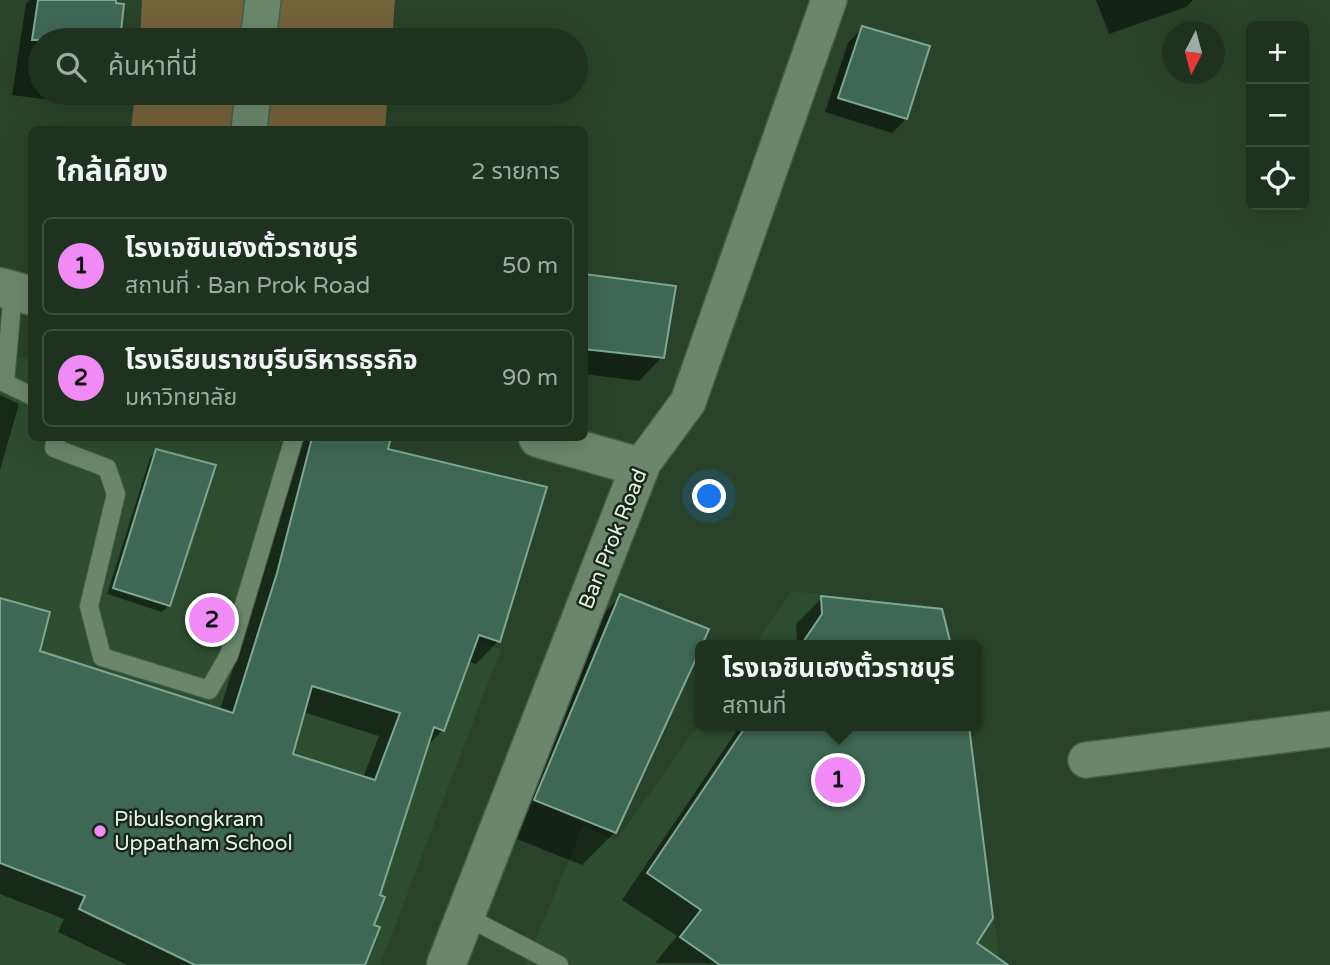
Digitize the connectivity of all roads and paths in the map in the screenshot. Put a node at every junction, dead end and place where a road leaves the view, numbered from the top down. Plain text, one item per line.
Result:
1 (263, 0) edge
2 (830, 0) edge
3 (260, 28) edge
4 (252, 105) edge
5 (249, 126) edge
6 (15, 291) edge
7 (28, 394) edge
8 (55, 441) edge
9 (293, 441) edge
10 (549, 441) edge
11 (640, 467) junction
12 (1330, 730) edge
13 (1086, 760) dead end
14 (465, 916) junction
15 (446, 965) edge
16 (559, 965) edge

1 - 3 street
2 - 11 street, Ban Prok Road
4 - 5 street
6 - 7 lane
8 - 9 lane
10 - 11 street
11 - 14 street, Ban Prok Road
12 - 13 street
14 - 15 street, Ban Prok Road
14 - 16 lane

